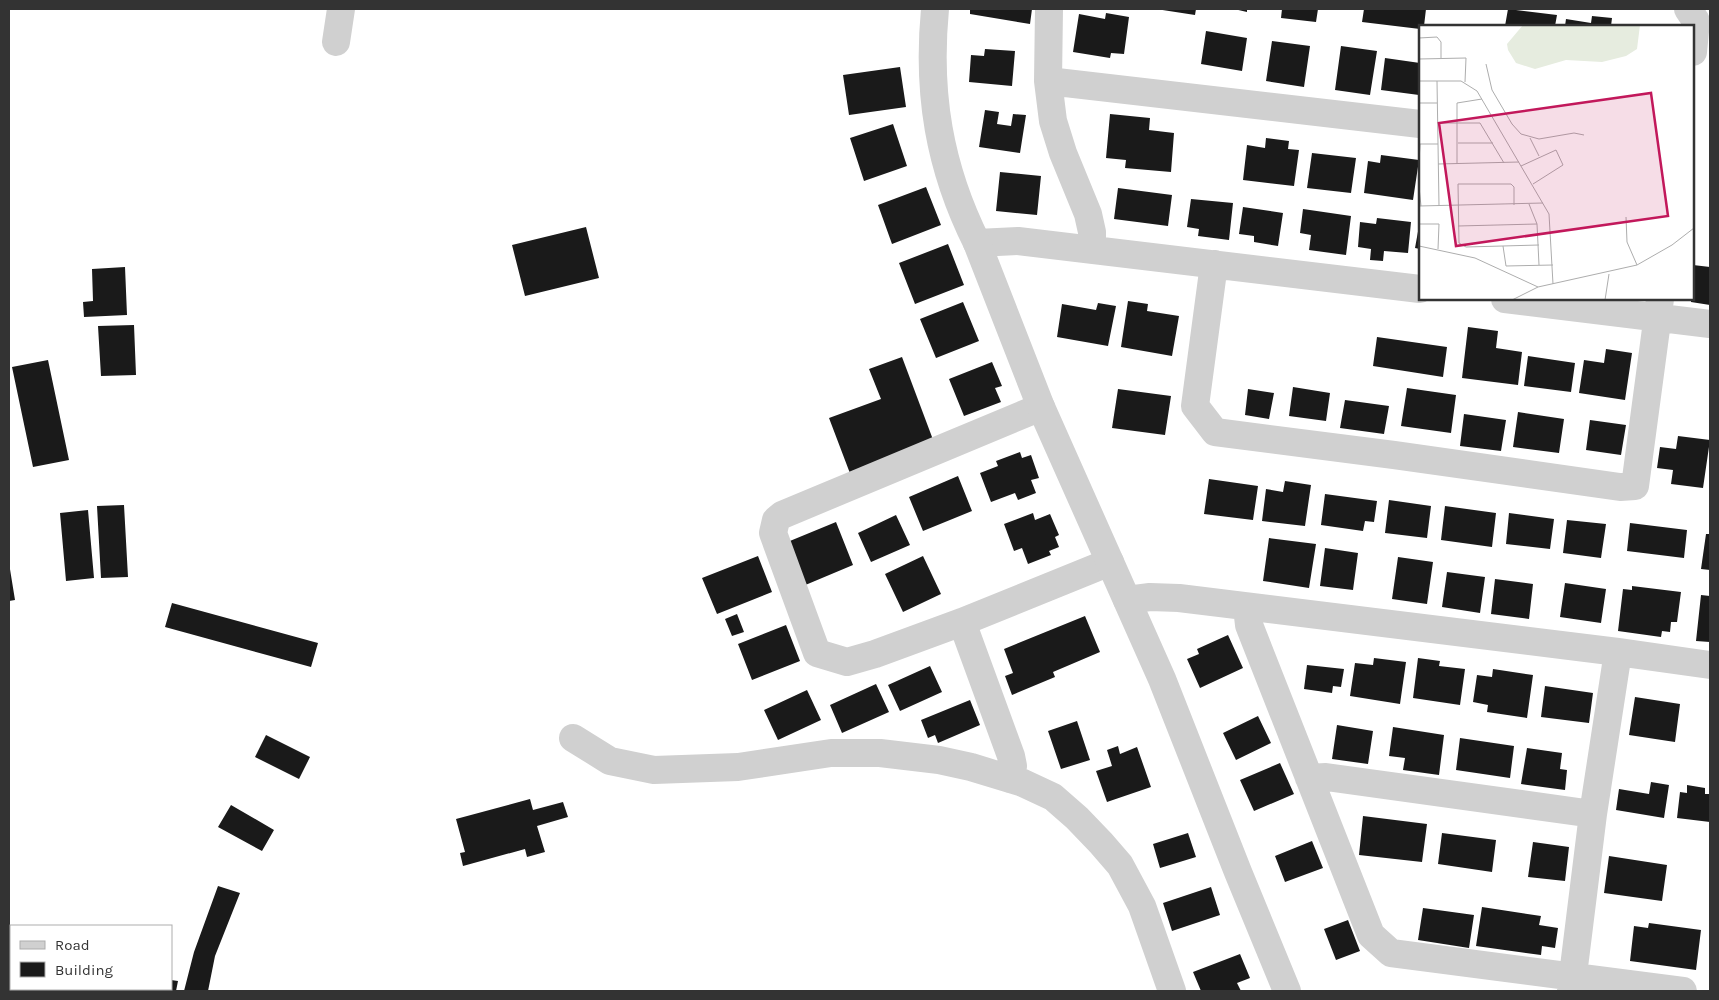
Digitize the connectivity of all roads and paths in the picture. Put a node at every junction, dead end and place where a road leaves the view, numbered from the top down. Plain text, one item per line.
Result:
1 (341, 9) edge
2 (934, 9) edge
3 (1049, 9) edge
4 (1688, 9) edge
5 (336, 42) dead end
6 (1694, 42) edge
7 (1048, 81) junction
8 (1419, 124) edge
9 (977, 243) junction
10 (1092, 250) junction
11 (1214, 264) junction
12 (1419, 289) edge
13 (1521, 300) edge
14 (1659, 308) edge
15 (1710, 324) edge
16 (1041, 407) junction
17 (1110, 562) junction
18 (1126, 600) junction
19 (1247, 607) junction
20 (962, 622) junction
21 (1618, 652) junction
22 (1710, 666) edge
23 (574, 738) dead end
24 (1309, 778) junction
25 (1010, 779) junction
26 (1593, 814) junction
27 (1572, 984) edge
28 (1172, 991) edge
29 (1287, 991) edge
30 (1683, 991) edge

1 - 5 street
2 - 9 street
3 - 7 street
4 - 6 street
7 - 8 street
7 - 10 street
9 - 10 street
9 - 16 street
10 - 11 street
11 - 12 street
11 - 14 street
13 - 14 street
14 - 15 street
16 - 17 street
16 - 20 street
17 - 18 street
17 - 20 street
18 - 19 street
18 - 29 street
19 - 21 street
19 - 24 street
20 - 25 street
21 - 22 street
21 - 26 street
23 - 25 street
24 - 26 street
24 - 27 street
25 - 28 street
26 - 27 street
27 - 30 street

